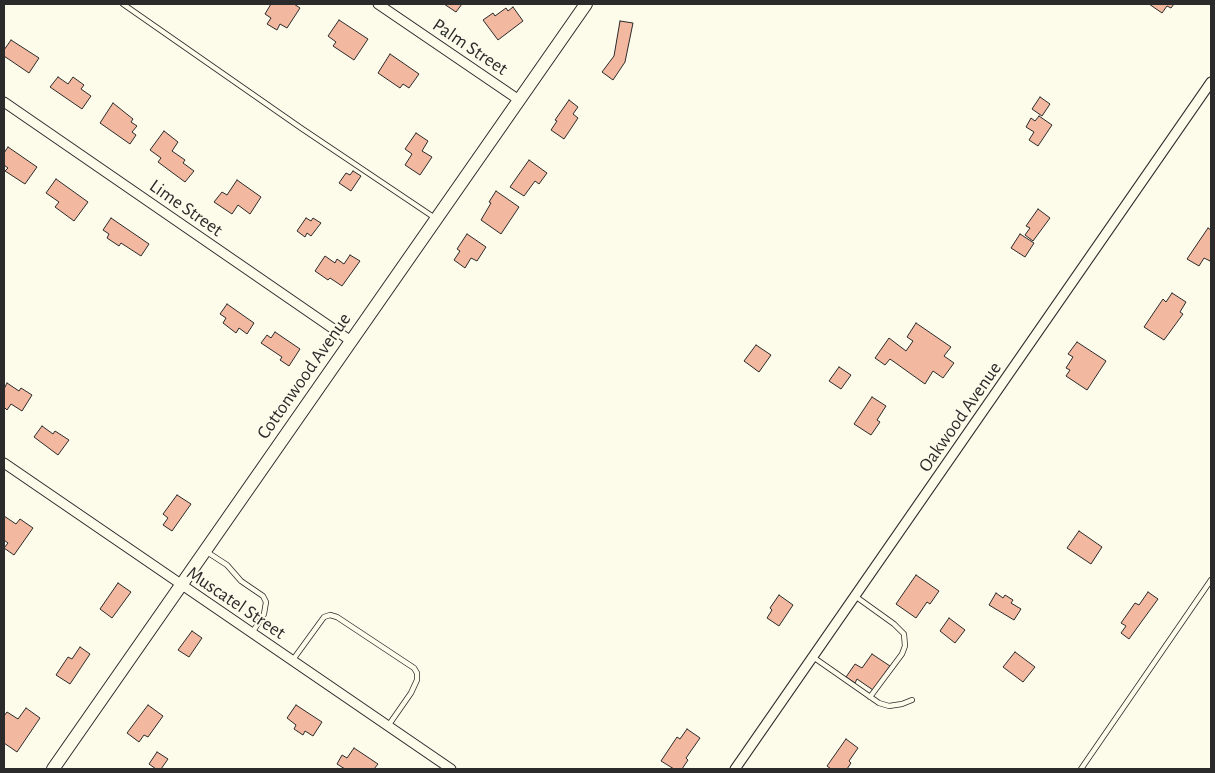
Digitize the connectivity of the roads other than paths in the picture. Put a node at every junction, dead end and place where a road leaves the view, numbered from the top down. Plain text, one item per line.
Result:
1 (123, 4) edge
2 (378, 4) edge
3 (586, 4) edge
4 (1211, 82) edge
5 (518, 100) junction
6 (4, 102) edge
7 (436, 219) junction
8 (351, 341) junction
9 (4, 462) edge
10 (205, 551) junction
11 (1211, 580) edge
12 (182, 585) junction
13 (855, 596) junction
14 (252, 633) junction
15 (812, 657) junction
16 (292, 661) junction
17 (870, 697) junction
18 (912, 700) dead end
19 (388, 726) junction
20 (53, 769) edge
21 (451, 769) edge
22 (734, 769) edge
23 (1082, 769) edge

1 - 7 lane
2 - 5 street, Palm Street
3 - 5 street, Cottonwood Avenue
4 - 13 street, Oakwood Avenue
5 - 7 street, Cottonwood Avenue
6 - 8 street, Lime Street
7 - 8 street, Cottonwood Avenue
8 - 10 street, Cottonwood Avenue
9 - 12 street, Muscatel Street
10 - 12 street, Cottonwood Avenue
10 - 14 lane
11 - 23 lane
12 - 14 street, Muscatel Street
12 - 20 street, Cottonwood Avenue
13 - 15 street, Oakwood Avenue
13 - 17 lane
14 - 16 street, Muscatel Street
15 - 17 lane
15 - 22 street, Oakwood Avenue
16 - 19 street, Muscatel Street
16 - 19 lane
17 - 18 lane
19 - 21 street, Muscatel Street

